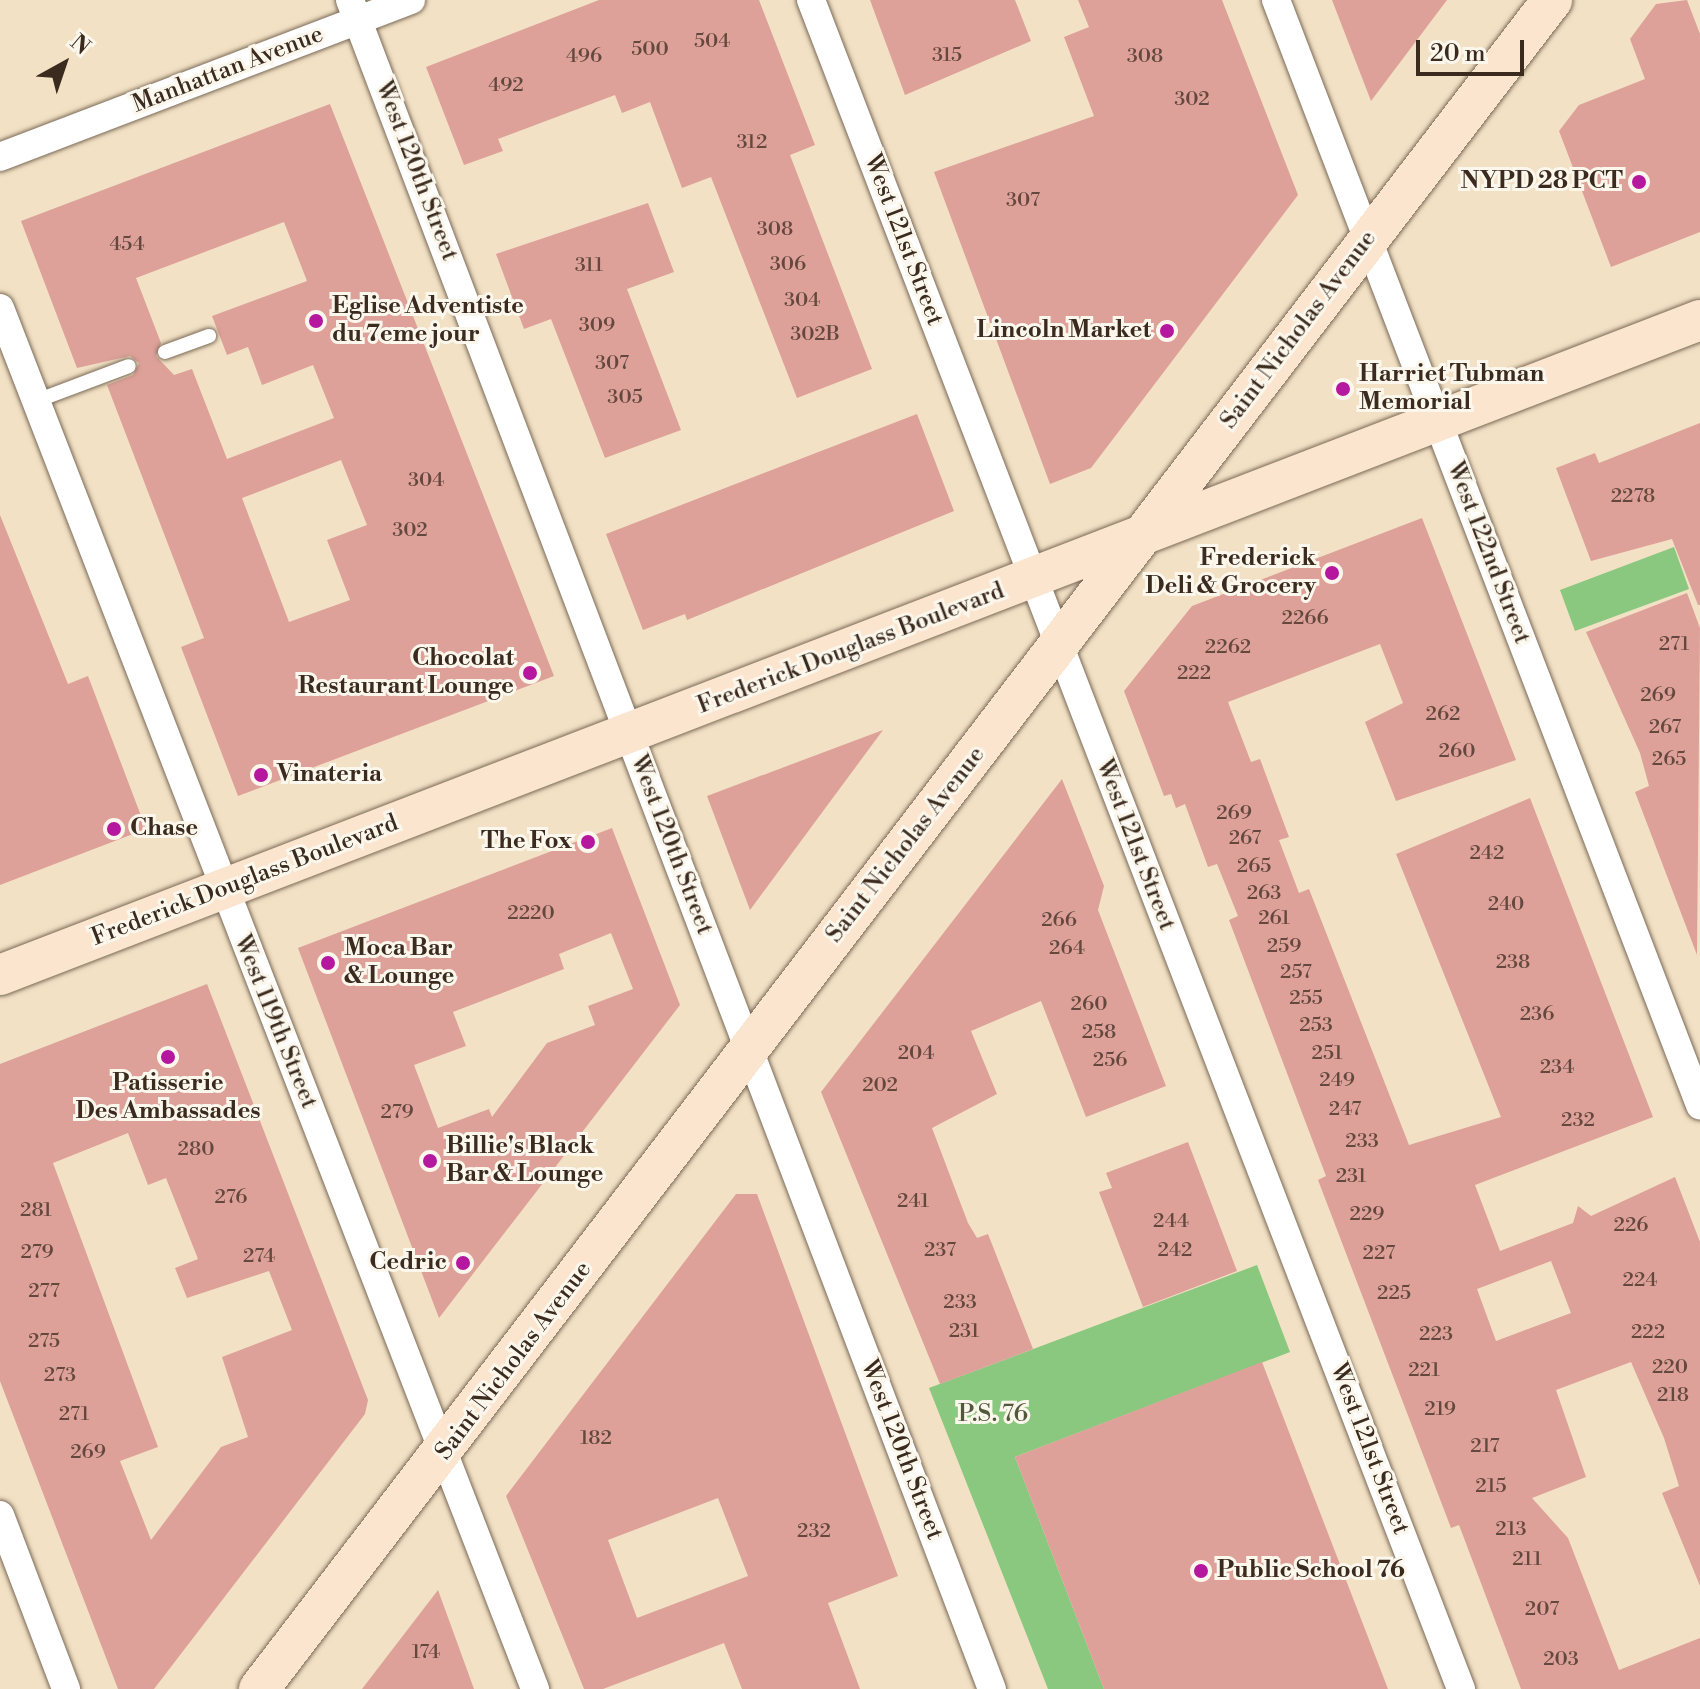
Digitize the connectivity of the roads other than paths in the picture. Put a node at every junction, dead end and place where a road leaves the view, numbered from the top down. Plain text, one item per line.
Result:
1 (411, 0) edge
2 (811, 0) edge
3 (1276, 0) edge
4 (1552, 0) edge
5 (354, 10) edge
6 (0, 157) edge
7 (1369, 239) junction
8 (0, 308) edge
9 (1700, 320) edge
10 (209, 336) dead end
11 (165, 352) dead end
12 (129, 366) dead end
13 (36, 401) junction
14 (1438, 425) junction
15 (1141, 538) junction
16 (1033, 579) junction
17 (1058, 645) junction
18 (629, 734) junction
19 (222, 890) junction
20 (0, 975) edge
21 (748, 1049) junction
22 (1700, 1105) edge
23 (447, 1452) junction
24 (0, 1515) edge
25 (66, 1689) edge
26 (259, 1689) edge
27 (535, 1689) edge
28 (992, 1689) edge
29 (1461, 1689) edge

1 - 5 street, Manhattan Avenue
2 - 16 street, West 121st Street
3 - 7 street, West 122nd Street
4 - 7 main road, Saint Nicholas Avenue
5 - 6 street, Manhattan Avenue
5 - 18 street, West 120th Street
7 - 14 street, West 122nd Street
7 - 15 main road, Saint Nicholas Avenue
8 - 13 street, West 119th Street
9 - 14 main road, Frederick Douglass Boulevard
10 - 11 lane
12 - 13 lane
13 - 19 street, West 119th Street
14 - 15 main road, Frederick Douglass Boulevard
14 - 22 street, West 122nd Street
15 - 16 main road, Frederick Douglass Boulevard
15 - 17 main road, Saint Nicholas Avenue
16 - 17 street, West 121st Street
16 - 18 main road, Frederick Douglass Boulevard
17 - 21 main road, Saint Nicholas Avenue
17 - 29 street, West 121st Street
18 - 19 main road, Frederick Douglass Boulevard
18 - 21 street, West 120th Street
19 - 20 main road, Frederick Douglass Boulevard
19 - 23 street, West 119th Street
21 - 23 main road, Saint Nicholas Avenue
21 - 28 street, West 120th Street
23 - 26 main road, Saint Nicholas Avenue
23 - 27 street, West 119th Street
24 - 25 street

